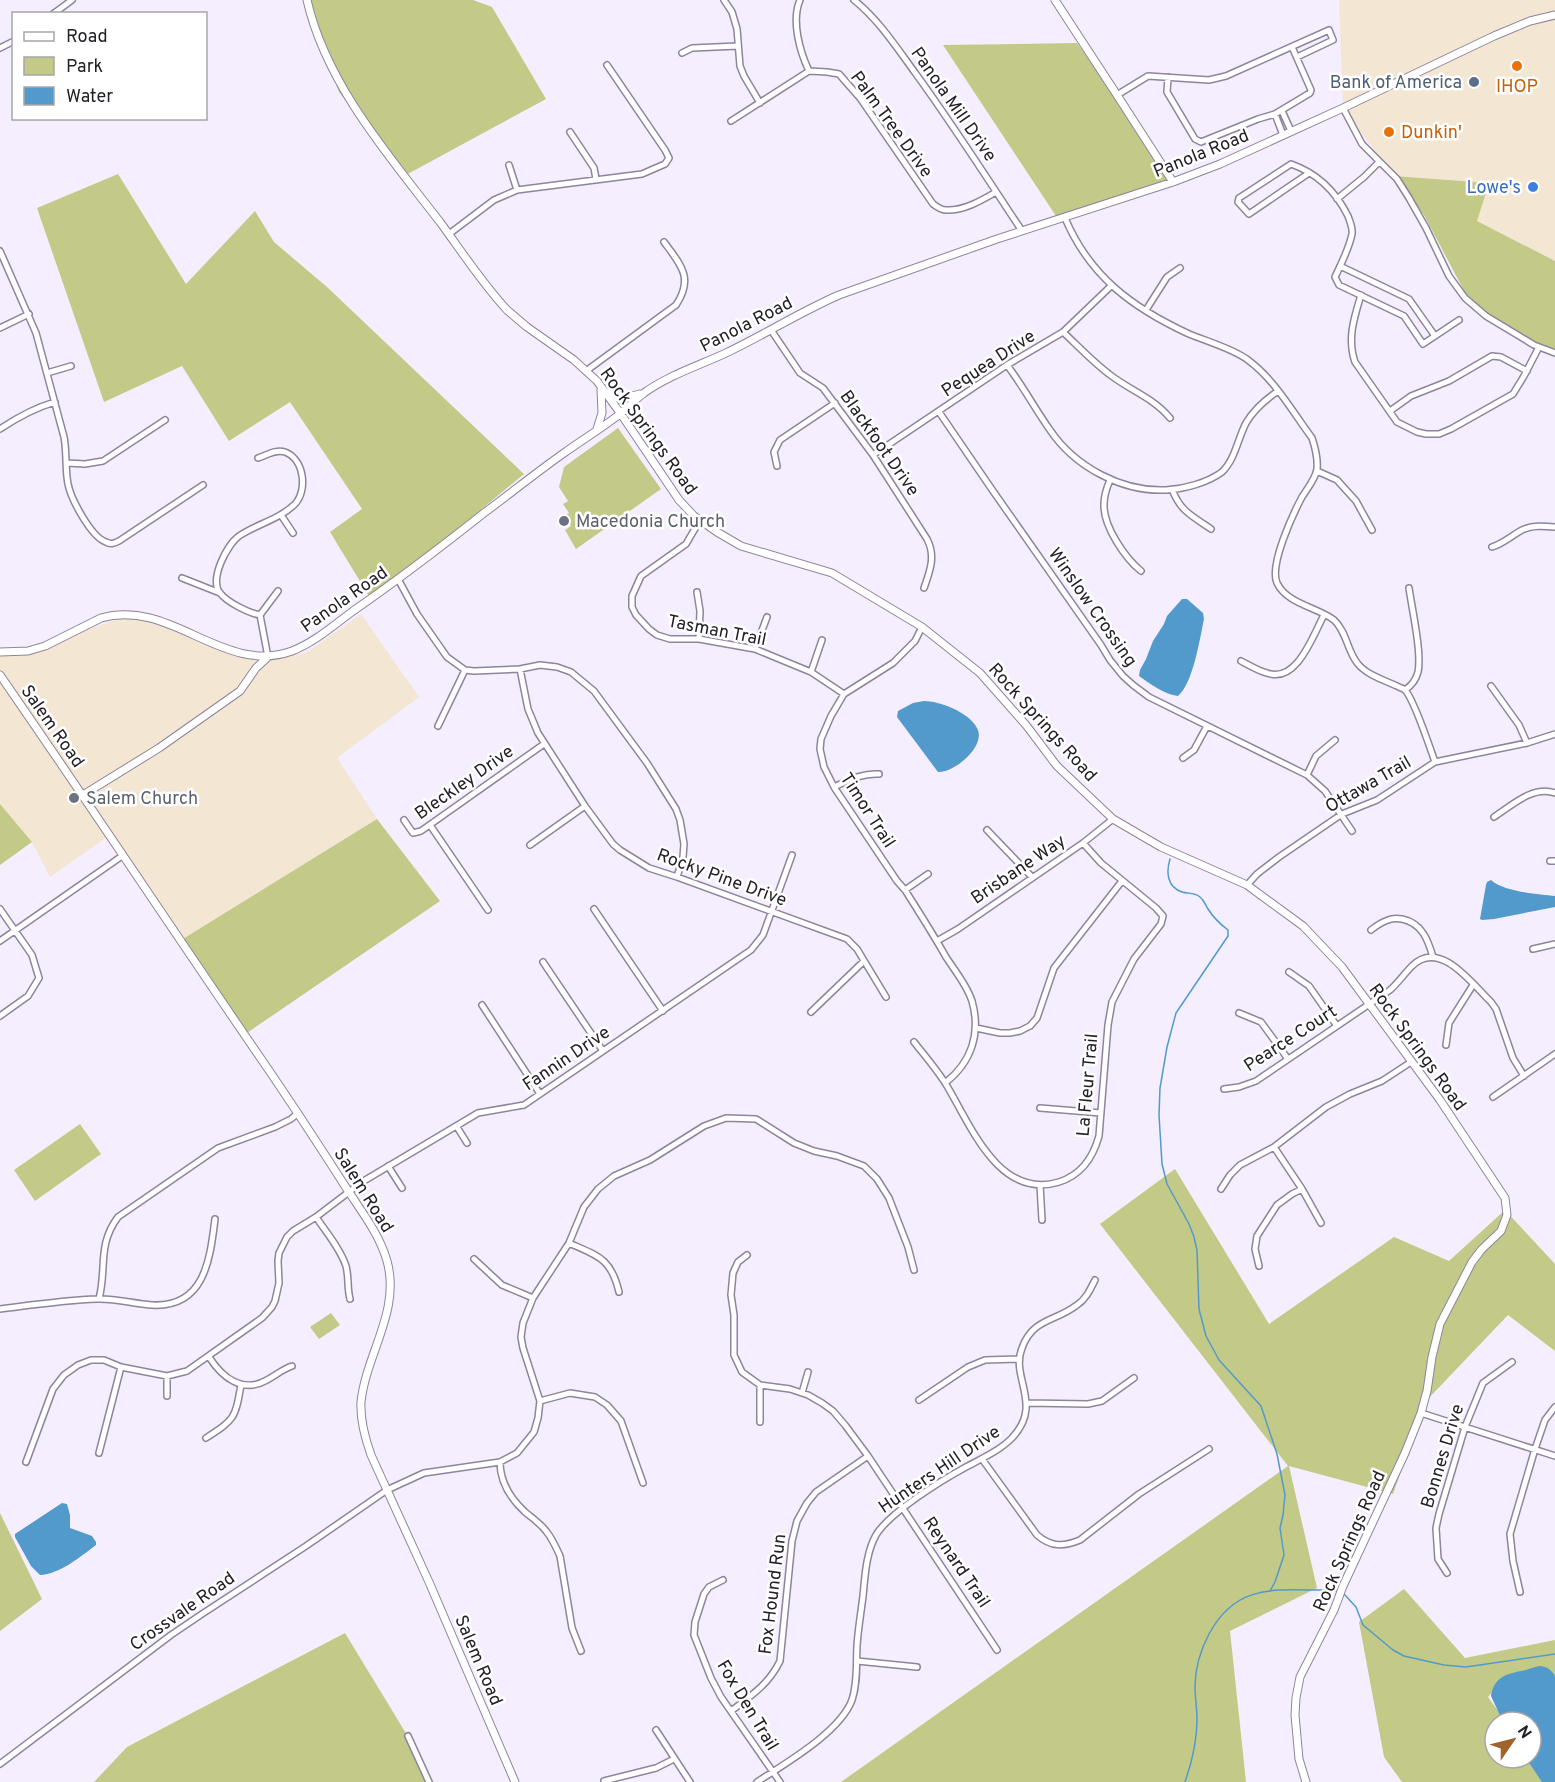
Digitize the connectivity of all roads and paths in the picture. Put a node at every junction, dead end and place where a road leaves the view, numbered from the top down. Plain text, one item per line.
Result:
1 (72, 0) edge
2 (307, 0) edge
3 (724, 0) edge
4 (800, 0) edge
5 (854, 0) edge
6 (1055, 0) edge
7 (56, 12) edge
8 (1555, 15) edge
9 (738, 46) junction
10 (1292, 46) junction
11 (682, 53) dead end
12 (1297, 57) junction
13 (607, 65) dead end
14 (809, 71) junction
15 (1168, 77) junction
16 (1117, 95) junction
17 (760, 103) junction
18 (1343, 108) junction
19 (1282, 111) junction
20 (1275, 114) junction
21 (731, 121) dead end
22 (1291, 131) junction
23 (570, 132) dead end
24 (1283, 135) junction
25 (1379, 162) junction
26 (509, 165) dead end
27 (1309, 173) junction
28 (596, 179) junction
29 (1173, 182) junction
30 (517, 190) junction
31 (996, 192) junction
32 (1337, 199) junction
33 (1065, 218) junction
34 (1022, 231) junction
35 (449, 234) junction
36 (664, 242) dead end
37 (0, 251) edge
38 (1340, 266) junction
39 (1180, 268) dead end
40 (1111, 286) junction
41 (1361, 296) junction
42 (1146, 310) junction
43 (29, 314) junction
44 (1459, 320) dead end
45 (0, 328) edge
46 (771, 330) junction
47 (1063, 332) junction
48 (1435, 336) junction
49 (1539, 347) junction
50 (1555, 353) edge
51 (1007, 365) junction
52 (71, 366) dead end
53 (586, 371) junction
54 (1527, 371) junction
55 (47, 373) junction
56 (601, 388) junction
57 (1278, 392) junction
58 (644, 393) junction
59 (55, 402) junction
60 (835, 403) junction
61 (1390, 411) junction
62 (939, 412) junction
63 (621, 414) junction
64 (1170, 418) dead end
65 (165, 420) dead end
66 (0, 429) edge
67 (597, 430) junction
68 (873, 455) junction
69 (258, 458) dead end
70 (67, 463) junction
71 (777, 466) dead end
72 (1317, 471) junction
73 (1110, 480) junction
74 (203, 485) dead end
75 (1172, 489) junction
76 (281, 514) junction
77 (699, 519) junction
78 (1555, 527) edge
79 (1210, 529) dead end
80 (1372, 530) dead end
81 (293, 533) dead end
82 (1492, 546) dead end
83 (1142, 571) dead end
84 (182, 578) dead end
85 (398, 579) junction
86 (924, 588) dead end
87 (1409, 588) dead end
88 (278, 591) dead end
89 (697, 592) dead end
90 (220, 593) junction
91 (260, 615) junction
92 (1324, 615) junction
93 (767, 617) dead end
94 (922, 627) junction
95 (699, 639) junction
96 (822, 640) dead end
97 (755, 649) junction
98 (0, 652) edge
99 (254, 655) junction
100 (268, 657) junction
101 (1241, 661) dead end
102 (256, 668) junction
103 (520, 669) junction
104 (465, 670) junction
105 (811, 672) junction
106 (0, 675) edge
107 (1491, 687) dead end
108 (1405, 690) junction
109 (844, 694) junction
110 (438, 726) dead end
111 (1207, 726) junction
112 (1555, 734) edge
113 (1335, 740) dead end
114 (1527, 742) junction
115 (544, 744) junction
116 (1183, 758) dead end
117 (1435, 762) junction
118 (879, 774) dead end
119 (1307, 775) junction
120 (834, 787) junction
121 (1555, 793) edge
122 (83, 795) junction
123 (585, 806) junction
124 (1342, 814) junction
125 (1494, 817) dead end
126 (1113, 819) junction
127 (404, 820) dead end
128 (430, 825) junction
129 (987, 830) dead end
130 (1352, 831) dead end
131 (1083, 843) junction
132 (530, 845) dead end
133 (122, 855) junction
134 (792, 855) dead end
135 (928, 874) dead end
136 (677, 877) junction
137 (1032, 877) junction
138 (1122, 881) junction
139 (1247, 885) junction
140 (905, 890) junction
141 (0, 909) edge
142 (594, 909) dead end
143 (488, 910) dead end
144 (772, 911) junction
145 (16, 930) junction
146 (1371, 930) dead end
147 (0, 941) edge
148 (937, 941) junction
149 (1555, 944) edge
150 (1533, 949) dead end
151 (1433, 957) junction
152 (864, 961) junction
153 (543, 962) dead end
154 (1288, 972) dead end
155 (1473, 985) junction
156 (886, 998) dead end
157 (1369, 1004) junction
158 (482, 1005) dead end
159 (663, 1011) junction
160 (811, 1012) dead end
161 (1239, 1014) dead end
162 (0, 1016) edge
163 (1337, 1026) junction
164 (976, 1028) junction
165 (914, 1042) dead end
166 (1446, 1045) dead end
167 (603, 1051) junction
168 (1555, 1054) edge
169 (1288, 1059) junction
170 (1411, 1062) junction
171 (1524, 1076) junction
172 (945, 1083) junction
173 (1224, 1089) dead end
174 (540, 1094) junction
175 (1493, 1097) dead end
176 (1040, 1108) dead end
177 (298, 1113) junction
178 (1101, 1113) junction
179 (457, 1126) junction
180 (467, 1143) dead end
181 (1274, 1147) junction
182 (388, 1166) junction
183 (1040, 1185) junction
184 (402, 1188) dead end
185 (1221, 1189) dead end
186 (1302, 1189) junction
187 (348, 1191) junction
188 (316, 1217) junction
189 (214, 1219) dead end
190 (1042, 1220) dead end
191 (1321, 1223) dead end
192 (569, 1243) junction
193 (747, 1255) dead end
194 (474, 1259) dead end
195 (1259, 1266) dead end
196 (914, 1270) dead end
197 (1095, 1280) dead end
198 (619, 1292) dead end
199 (533, 1298) junction
200 (99, 1299) junction
201 (350, 1299) dead end
202 (0, 1309) edge
203 (208, 1357) junction
204 (1018, 1359) junction
205 (1512, 1362) dead end
206 (292, 1366) dead end
207 (121, 1367) junction
208 (808, 1372) dead end
209 (166, 1376) junction
210 (1134, 1378) dead end
211 (241, 1385) junction
212 (760, 1385) junction
213 (802, 1393) junction
214 (167, 1396) dead end
215 (919, 1400) dead end
216 (540, 1401) junction
217 (1027, 1403) junction
218 (1554, 1410) edge
219 (1421, 1413) junction
220 (760, 1422) dead end
221 (1465, 1427) junction
222 (206, 1438) dead end
223 (1209, 1449) dead end
224 (1535, 1449) junction
225 (99, 1453) dead end
226 (868, 1456) junction
227 (1555, 1456) edge
228 (982, 1459) junction
229 (26, 1462) dead end
230 (500, 1462) junction
231 (643, 1483) dead end
232 (387, 1490) junction
233 (903, 1508) junction
234 (1447, 1573) dead end
235 (723, 1580) dead end
236 (1520, 1592) dead end
237 (997, 1650) dead end
238 (581, 1651) dead end
239 (857, 1661) junction
240 (917, 1667) dead end
241 (731, 1711) junction
242 (656, 1730) dead end
243 (408, 1736) dead end
244 (674, 1759) junction
245 (0, 1764) edge
246 (772, 1772) junction
247 (604, 1781) edge
248 (429, 1782) edge
249 (515, 1782) edge
250 (690, 1782) edge
251 (758, 1782) edge
252 (780, 1782) edge
253 (1306, 1782) edge

1 - 7 street
2 - 35 street, Rock Springs Road
3 - 9 street
4 - 14 street
5 - 31 street, Panola Mill Drive
6 - 16 street
8 - 18 street, Panola Road
9 - 11 street
9 - 17 street
10 - 12 street
10 - 12 street
10 - 15 street
12 - 19 street
13 - 28 street
14 - 17 street
14 - 31 street, Palm Tree Drive
15 - 16 street
15 - 20 street
16 - 29 street
17 - 21 street
18 - 22 street, Panola Road
18 - 25 street
19 - 20 street
19 - 22 street
20 - 24 street
22 - 24 street, Panola Road
23 - 28 street
24 - 29 street, Panola Road
25 - 32 street
25 - 49 street
26 - 30 street
27 - 27 street
27 - 32 street
28 - 30 street
29 - 33 street, Panola Road
30 - 35 street
31 - 34 street, Panola Mill Drive
32 - 38 street
33 - 34 street, Panola Road
33 - 40 street
34 - 46 street, Panola Road
35 - 53 street, Rock Springs Road
36 - 53 street
37 - 43 street
38 - 41 street
38 - 48 street
39 - 42 street
40 - 42 street
40 - 47 street, Pequea Drive
41 - 48 street
41 - 61 street
42 - 57 street
43 - 45 street
43 - 55 street
44 - 48 street
46 - 58 street, Panola Road
46 - 60 street, Blackfoot Drive
47 - 51 street, Pequea Drive
47 - 64 street
49 - 50 street
49 - 54 street
51 - 62 street, Pequea Drive
51 - 73 street
52 - 55 street
53 - 56 street, Rock Springs Road
54 - 61 street
54 - 61 street
55 - 59 street
56 - 58 street
56 - 63 street, Rock Springs Road
56 - 67 street
57 - 72 street
57 - 75 street
58 - 63 street, Panola Road
59 - 66 street
59 - 70 street
60 - 68 street, Blackfoot Drive
60 - 71 street
62 - 68 street, Pequea Drive
62 - 111 street, Winslow Crossing
63 - 67 street, Panola Road
63 - 77 street, Rock Springs Road
65 - 70 street
67 - 85 street, Panola Road
68 - 86 street, Blackfoot Drive
69 - 76 street
70 - 74 street
72 - 80 street
72 - 92 street
73 - 75 street
73 - 83 street
75 - 79 street
76 - 81 street
76 - 90 street
77 - 94 street, Rock Springs Road
77 - 95 street, Tasman Trail
78 - 82 street
84 - 90 street
85 - 100 street, Panola Road
85 - 104 street
87 - 108 street
88 - 91 street
89 - 95 street
90 - 91 street
91 - 100 street
92 - 101 street
92 - 108 street
93 - 97 street
94 - 109 street, Timor Trail
94 - 126 street, Rock Springs Road
95 - 97 street, Tasman Trail
96 - 105 street
97 - 105 street, Tasman Trail
98 - 99 street, Panola Road
99 - 100 street, Panola Road
99 - 102 street
100 - 102 street
102 - 122 street
103 - 104 street
103 - 115 street, Rocky Pine Drive
103 - 136 street
104 - 110 street
105 - 109 street, Tasman Trail
106 - 122 street, Salem Road
107 - 114 street
108 - 117 street
109 - 120 street, Timor Trail
111 - 116 street
111 - 119 street, Winslow Crossing
112 - 114 street, Ottawa Trail
113 - 119 street
114 - 117 street, Ottawa Trail
115 - 123 street, Rocky Pine Drive
115 - 128 street, Bleckley Drive
117 - 124 street, Ottawa Trail
118 - 120 street
119 - 124 street, Winslow Crossing
120 - 140 street, Timor Trail
121 - 125 street
122 - 133 street, Salem Road
123 - 132 street
123 - 136 street, Rocky Pine Drive
124 - 130 street, Winslow Crossing
124 - 139 street, Ottawa Trail
126 - 131 street, Brisbane Way
126 - 139 street, Rock Springs Road
127 - 128 street, Bleckley Drive
128 - 143 street
129 - 137 street
131 - 137 street, Brisbane Way
131 - 138 street, La Fleur Trail
133 - 145 street
133 - 177 street, Salem Road
134 - 144 street, Fannin Drive
135 - 140 street
136 - 144 street, Rocky Pine Drive
137 - 148 street, Brisbane Way
138 - 164 street
138 - 178 street, La Fleur Trail
139 - 157 street, Rock Springs Road
140 - 148 street, Timor Trail
141 - 145 street
142 - 159 street
144 - 152 street, Rocky Pine Drive
144 - 159 street, Fannin Drive
145 - 147 street
145 - 162 street
146 - 151 street
148 - 164 street, Timor Trail
149 - 150 street
151 - 155 street
151 - 157 street, Pearce Court
152 - 156 street, Rocky Pine Drive
152 - 160 street
153 - 167 street
154 - 163 street
155 - 166 street
155 - 171 street
157 - 163 street, Pearce Court
157 - 170 street, Rock Springs Road
158 - 174 street
159 - 167 street, Fannin Drive
161 - 169 street
163 - 169 street, Pearce Court
164 - 172 street
165 - 172 street
167 - 174 street, Fannin Drive
168 - 171 street
169 - 173 street, Pearce Court
170 - 181 street
170 - 219 street, Rock Springs Road
171 - 175 street
172 - 183 street
174 - 179 street, Fannin Drive
176 - 178 street
177 - 187 street, Salem Road
177 - 200 street
178 - 183 street, La Fleur Trail
179 - 180 street
179 - 182 street, Fannin Drive
181 - 185 street
181 - 186 street
182 - 184 street
182 - 187 street, Fannin Drive
183 - 190 street
186 - 191 street
186 - 195 street
187 - 188 street, Fannin Drive
187 - 232 street, Salem Road
188 - 201 street
188 - 203 street, Fannin Drive
189 - 200 street
192 - 196 street
192 - 198 street
192 - 199 street
193 - 212 street
194 - 199 street
197 - 204 street
199 - 216 street
200 - 202 street
203 - 209 street, Fannin Drive
203 - 211 street
204 - 215 street
204 - 217 street
205 - 221 street, Bonnes Drive
206 - 211 street
207 - 209 street
207 - 225 street
207 - 229 street
208 - 213 street
209 - 214 street
210 - 217 street
211 - 222 street
212 - 213 street, Reynard Trail
212 - 220 street
213 - 226 street, Reynard Trail
216 - 230 street
216 - 231 street
217 - 228 street, Hunters Hill Drive
218 - 224 street
219 - 221 street
219 - 253 street, Rock Springs Road
221 - 224 street
221 - 234 street, Bonnes Drive
223 - 228 street
224 - 227 street
224 - 236 street
226 - 233 street, Reynard Trail
226 - 241 street, Fox Hound Run
228 - 233 street, Hunters Hill Drive
230 - 232 street, Crossvale Road
230 - 238 street
232 - 245 street, Crossvale Road
232 - 249 street, Salem Road
233 - 237 street, Reynard Trail
233 - 239 street, Hunters Hill Drive
235 - 241 street, Fox Den Trail
239 - 240 street
239 - 246 street, Hunters Hill Drive
241 - 246 street, Fox Den Trail
242 - 244 street
243 - 248 street
244 - 247 street
244 - 250 street
246 - 251 street, Hunters Hill Drive
246 - 252 street, Fox Den Trail

